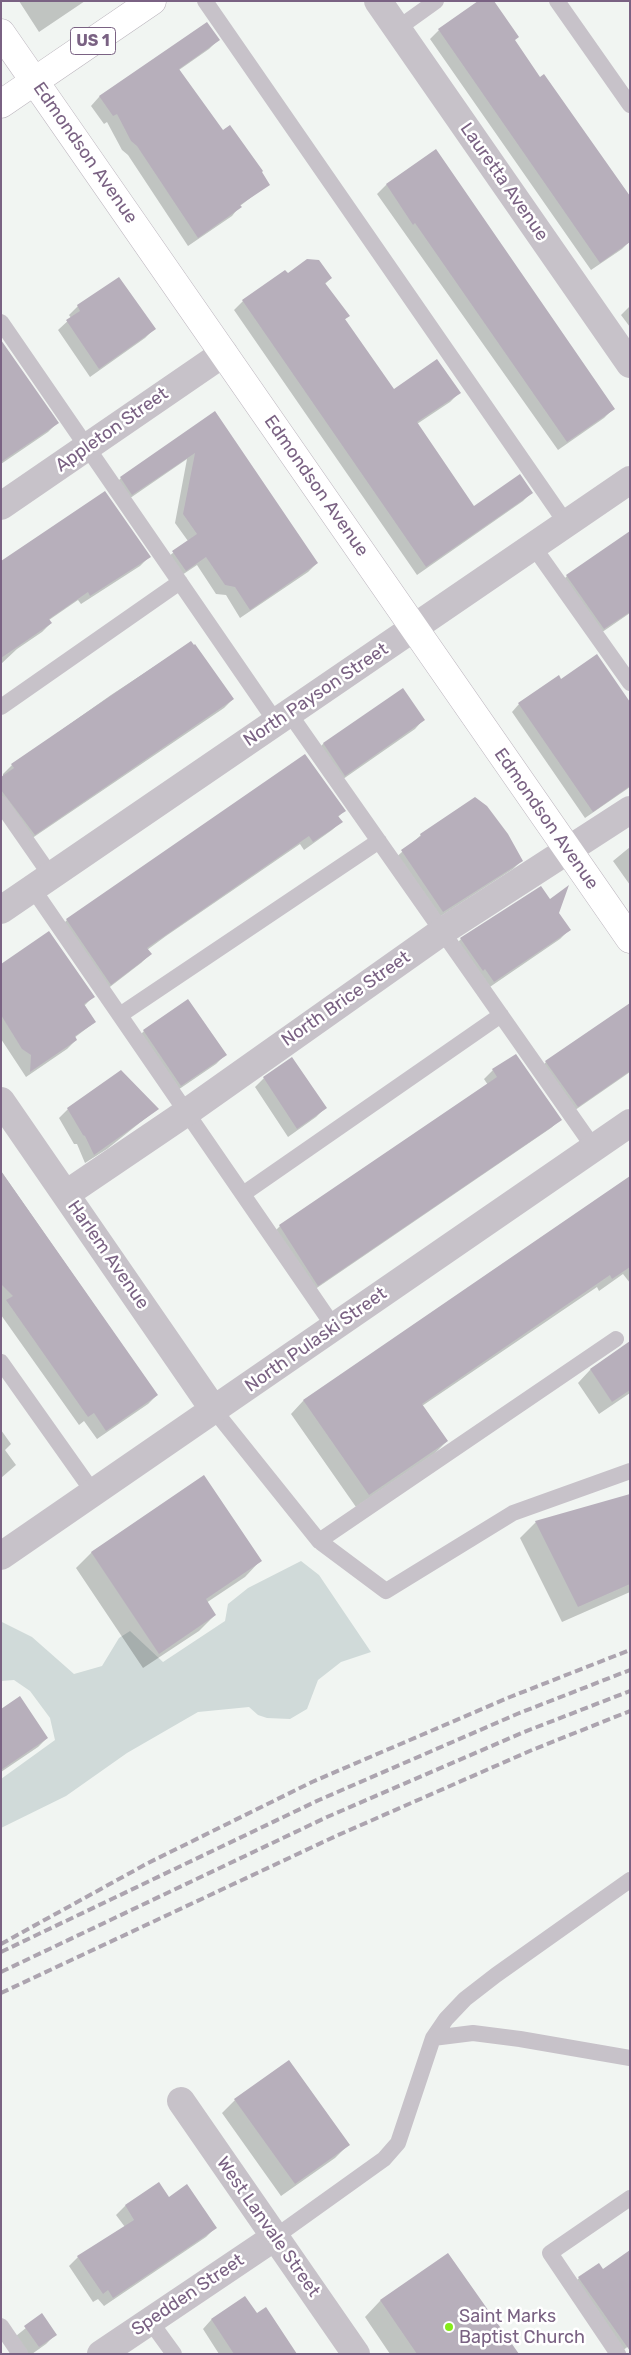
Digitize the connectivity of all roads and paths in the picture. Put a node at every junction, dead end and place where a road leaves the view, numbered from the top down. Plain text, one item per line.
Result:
1 (152, 1) edge
2 (205, 1) edge
3 (378, 1) edge
4 (436, 1) edge
5 (557, 1) edge
6 (397, 29) junction
7 (1, 33) edge
8 (34, 81) junction
9 (1, 104) edge
10 (630, 105) edge
11 (1, 322) edge
12 (224, 353) junction
13 (630, 364) edge
14 (88, 447) junction
15 (630, 480) edge
16 (1, 506) edge
17 (566, 524) junction
18 (533, 546) junction
19 (180, 582) junction
20 (414, 628) junction
21 (627, 673) edge
22 (1, 707) edge
23 (283, 718) junction
24 (1, 804) edge
25 (630, 810) edge
26 (379, 841) junction
27 (567, 848) junction
28 (42, 882) junction
29 (1, 910) edge
30 (443, 931) junction
31 (630, 938) edge
32 (120, 1015) junction
33 (501, 1015) junction
34 (1, 1101) edge
35 (187, 1112) junction
36 (630, 1123) edge
37 (594, 1148) junction
38 (66, 1194) junction
39 (243, 1194) junction
40 (334, 1327) junction
41 (616, 1339) dead end
42 (1, 1362) edge
43 (214, 1410) junction
44 (630, 1471) edge
45 (93, 1492) junction
46 (320, 1541) junction
47 (1, 1556) edge
48 (630, 1880) edge
49 (433, 2038) junction
50 (630, 2058) edge
51 (181, 2101) dead end
52 (630, 2198) edge
53 (275, 2237) junction
54 (150, 2321) junction
55 (3, 2333) edge
56 (105, 2353) edge
57 (20, 2354) edge
58 (174, 2354) edge
59 (356, 2354) edge
60 (618, 2354) edge

1 - 8 main road, US 1
2 - 17 lane
3 - 6 street, Lauretta Avenue
4 - 6 lane
5 - 10 lane
6 - 13 street, Lauretta Avenue
7 - 8 main road, Edmondson Avenue
8 - 9 main road, US 1
8 - 12 main road, Edmondson Avenue
11 - 14 lane
12 - 14 street, Appleton Street
12 - 20 main road, Edmondson Avenue
14 - 16 street, Appleton Street
14 - 19 lane
15 - 17 street, North Payson Street
17 - 18 street, North Payson Street
18 - 20 street, North Payson Street
18 - 21 lane
19 - 22 lane
19 - 23 lane
20 - 23 street, North Payson Street
20 - 27 main road, Edmondson Avenue
23 - 26 lane
23 - 28 street, North Payson Street
24 - 28 lane
25 - 27 street, North Brice Street
26 - 30 lane
26 - 32 lane
27 - 30 street, North Brice Street
27 - 31 main road, Edmondson Avenue
28 - 29 street, North Payson Street
28 - 32 lane
30 - 33 lane
30 - 35 street, North Brice Street
32 - 35 lane
33 - 37 lane
33 - 39 lane
34 - 38 street, Harlem Avenue
35 - 38 street, North Brice Street
35 - 39 lane
36 - 37 street, North Pulaski Street
37 - 40 street, North Pulaski Street
38 - 43 street, Harlem Avenue
39 - 40 lane
40 - 43 street, North Pulaski Street
41 - 46 lane
42 - 45 lane
43 - 45 street, North Pulaski Street
43 - 46 lane
44 - 46 lane
45 - 47 street, North Pulaski Street
48 - 49 lane
49 - 50 lane
49 - 53 lane
51 - 53 street, West Lanvale Street
52 - 60 lane
53 - 54 street, Spedden Street
53 - 59 street, West Lanvale Street
54 - 56 street, Spedden Street
54 - 58 lane
55 - 57 lane

